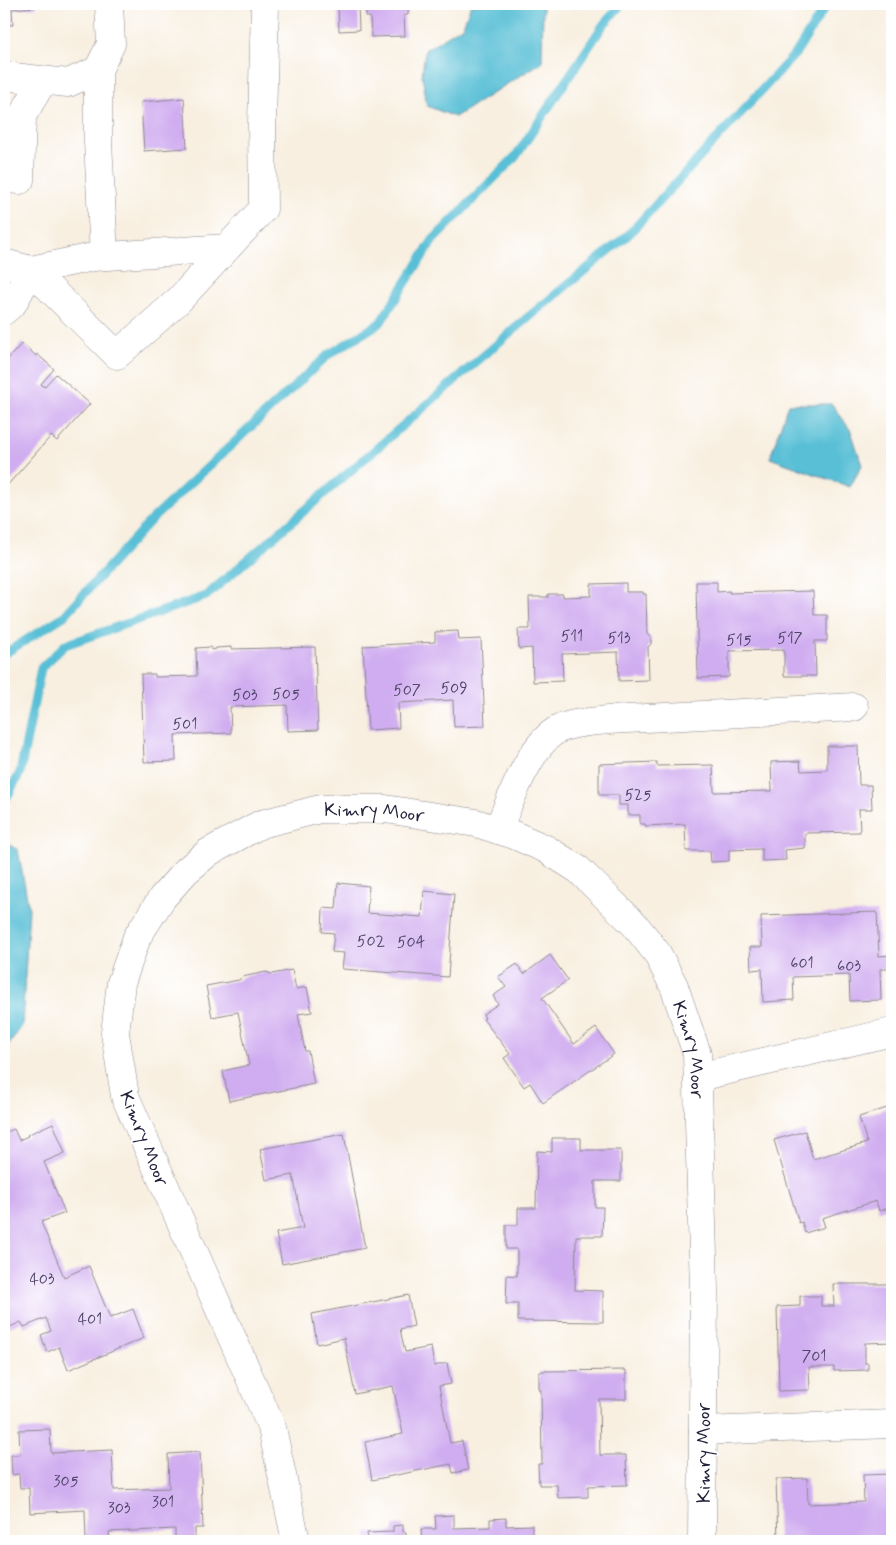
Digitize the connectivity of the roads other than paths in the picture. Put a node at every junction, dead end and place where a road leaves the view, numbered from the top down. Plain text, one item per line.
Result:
1 (109, 4) edge
2 (265, 4) edge
3 (98, 70) junction
4 (4, 76) edge
5 (43, 81) junction
6 (4, 179) edge
7 (227, 248) junction
8 (104, 256) junction
9 (4, 263) edge
10 (31, 270) junction
11 (4, 310) edge
12 (854, 708) dead end
13 (498, 830) junction
14 (892, 1032) edge
15 (698, 1077) junction
16 (892, 1424) edge
17 (703, 1431) junction
18 (296, 1541) edge
19 (702, 1541) edge

1 - 3 street
2 - 7 street
3 - 5 street
3 - 8 street
4 - 5 street
5 - 6 street
7 - 8 street
7 - 10 street
8 - 10 street
9 - 10 street
10 - 11 street
12 - 13 street
13 - 15 street, Kimry Moor
13 - 18 street, Kimry Moor
14 - 15 street
15 - 17 street, Kimry Moor
16 - 17 street
17 - 19 street, Kimry Moor

